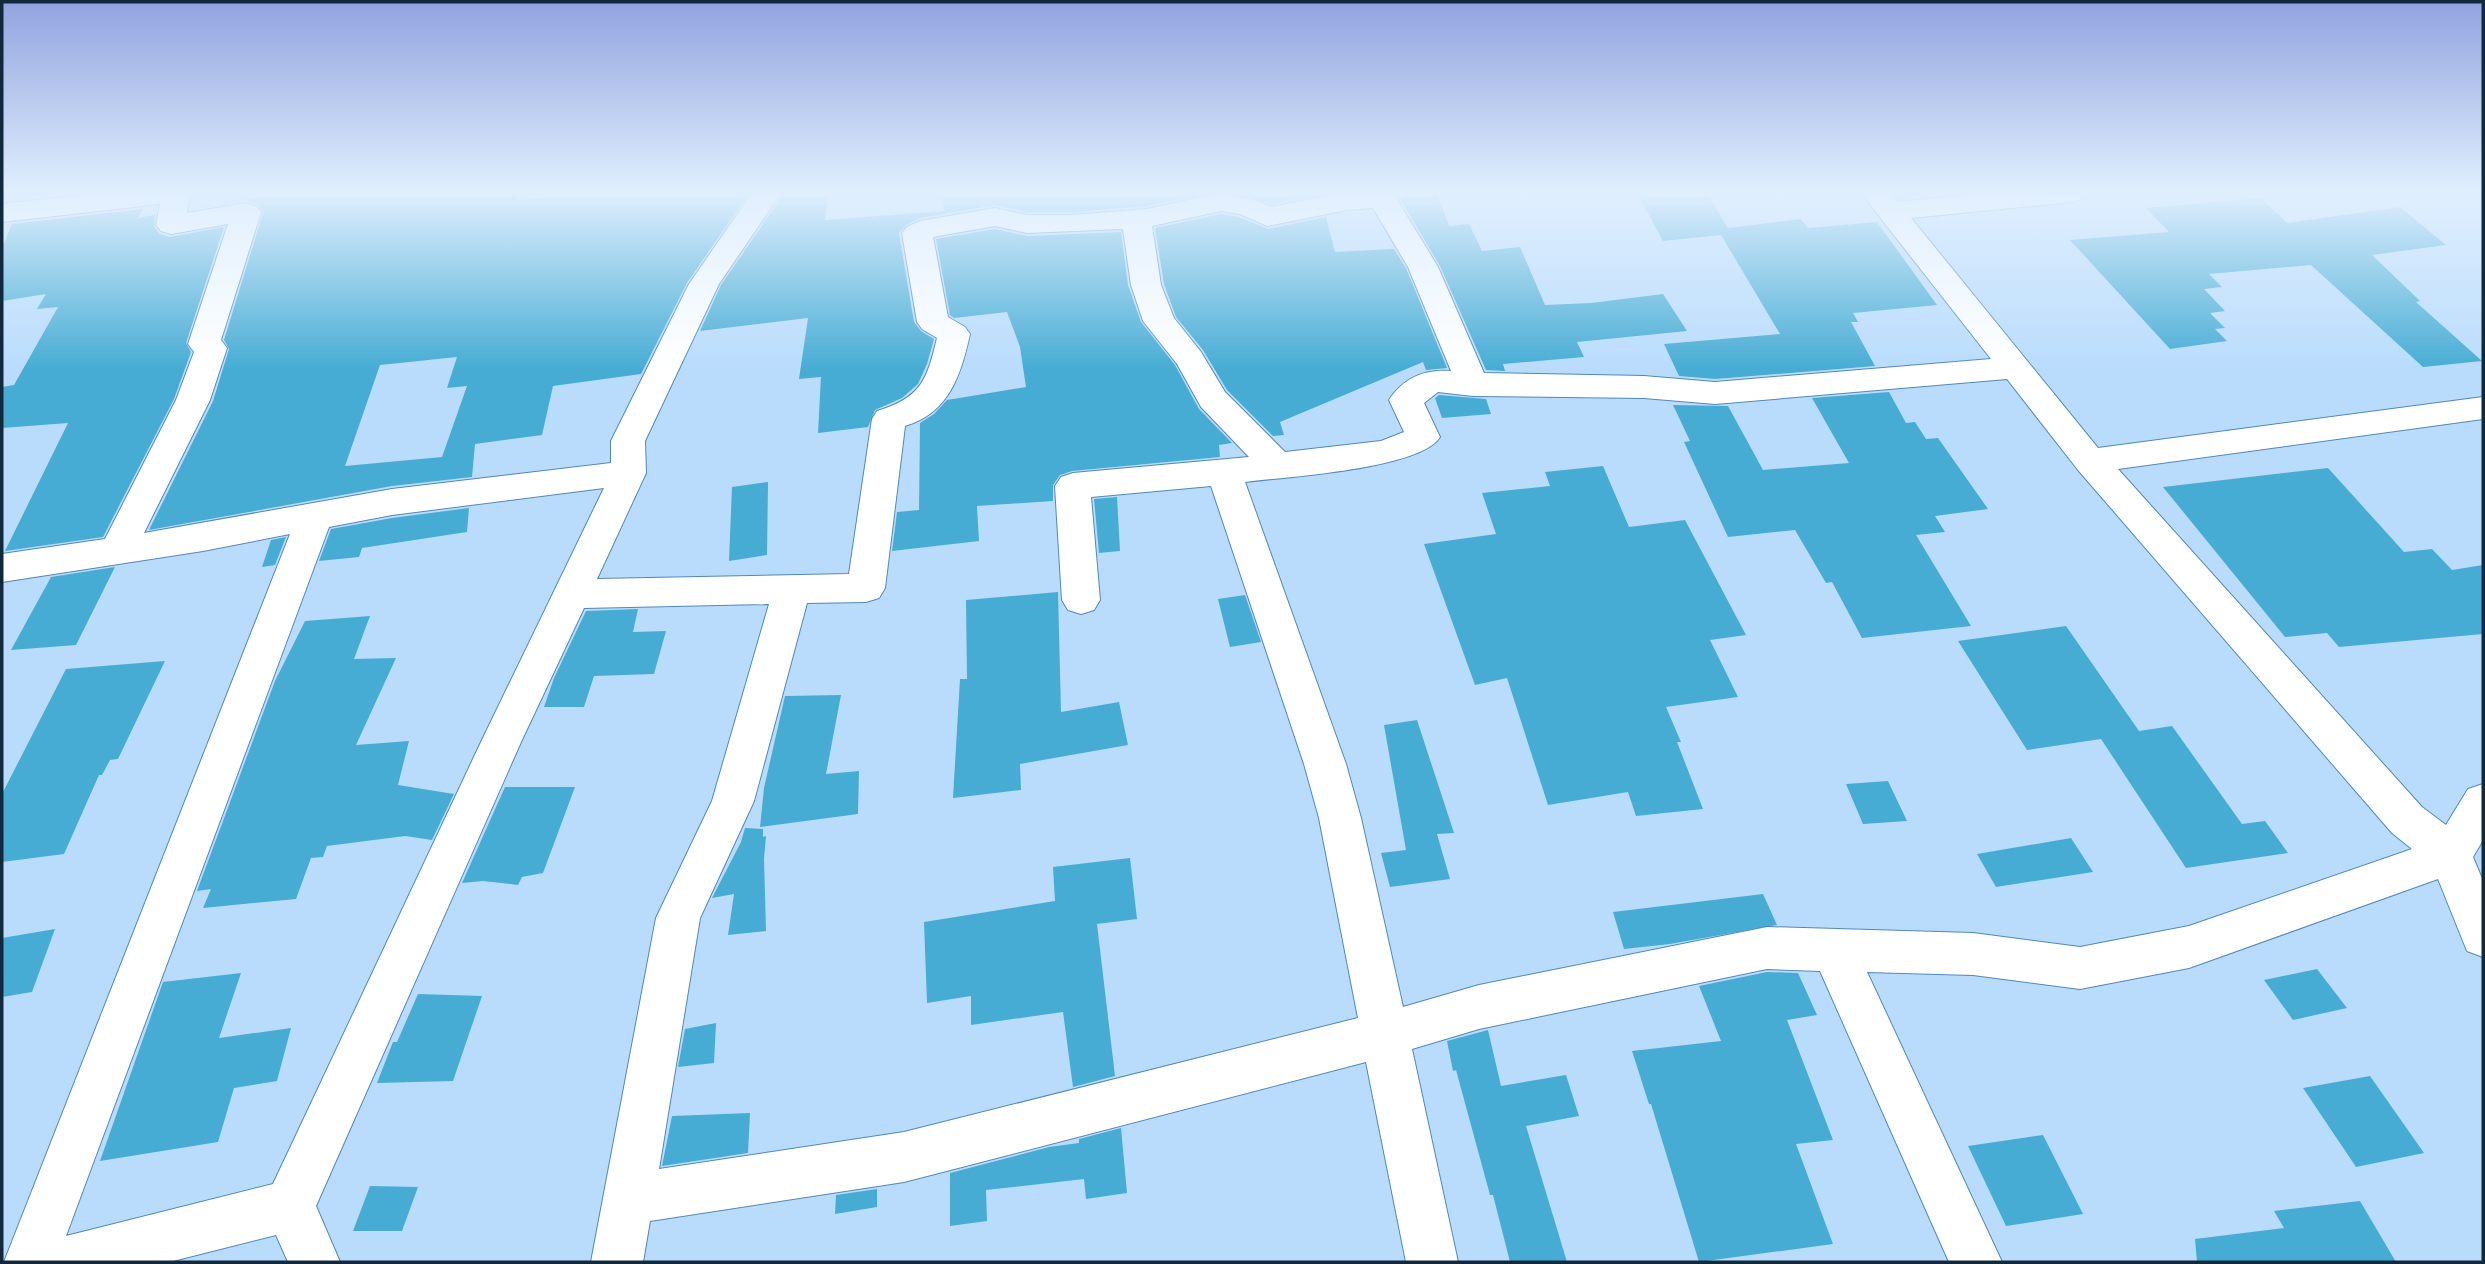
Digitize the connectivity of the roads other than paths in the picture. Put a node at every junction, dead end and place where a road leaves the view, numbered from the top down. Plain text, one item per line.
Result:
1 (233, 252) edge
2 (726, 252) edge
3 (920, 252) edge
4 (1141, 252) edge
5 (1414, 252) edge
6 (1920, 252) edge
7 (2014, 368) junction
8 (1473, 385) junction
9 (2483, 408) edge
10 (2090, 461) junction
11 (1278, 466) junction
12 (1224, 472) junction
13 (629, 473) junction
14 (315, 517) junction
15 (117, 551) junction
16 (2, 568) edge
17 (792, 589) junction
18 (572, 594) junction
19 (1081, 600) dead end
20 (2483, 803) edge
21 (2451, 855) junction
22 (2483, 936) edge
23 (1834, 950) junction
24 (1386, 1034) junction
25 (628, 1199) junction
26 (290, 1206) junction
27 (30, 1262) edge
28 (66, 1262) edge
29 (314, 1262) edge
30 (617, 1262) edge
31 (1432, 1262) edge
32 (1976, 1262) edge

1 - 15 street
2 - 13 street
3 - 17 street
4 - 11 street
5 - 8 street
6 - 7 street
7 - 8 street
7 - 10 street
8 - 11 street
9 - 10 street
10 - 21 street
11 - 12 street
12 - 19 street
12 - 24 street
13 - 14 street
13 - 18 street
14 - 15 street
14 - 27 street
15 - 16 street
17 - 18 street
17 - 25 street
18 - 26 street
20 - 21 street
21 - 22 street
21 - 23 street
23 - 24 street
23 - 32 street
24 - 25 street
24 - 31 street
25 - 30 street
26 - 28 street
26 - 29 street

